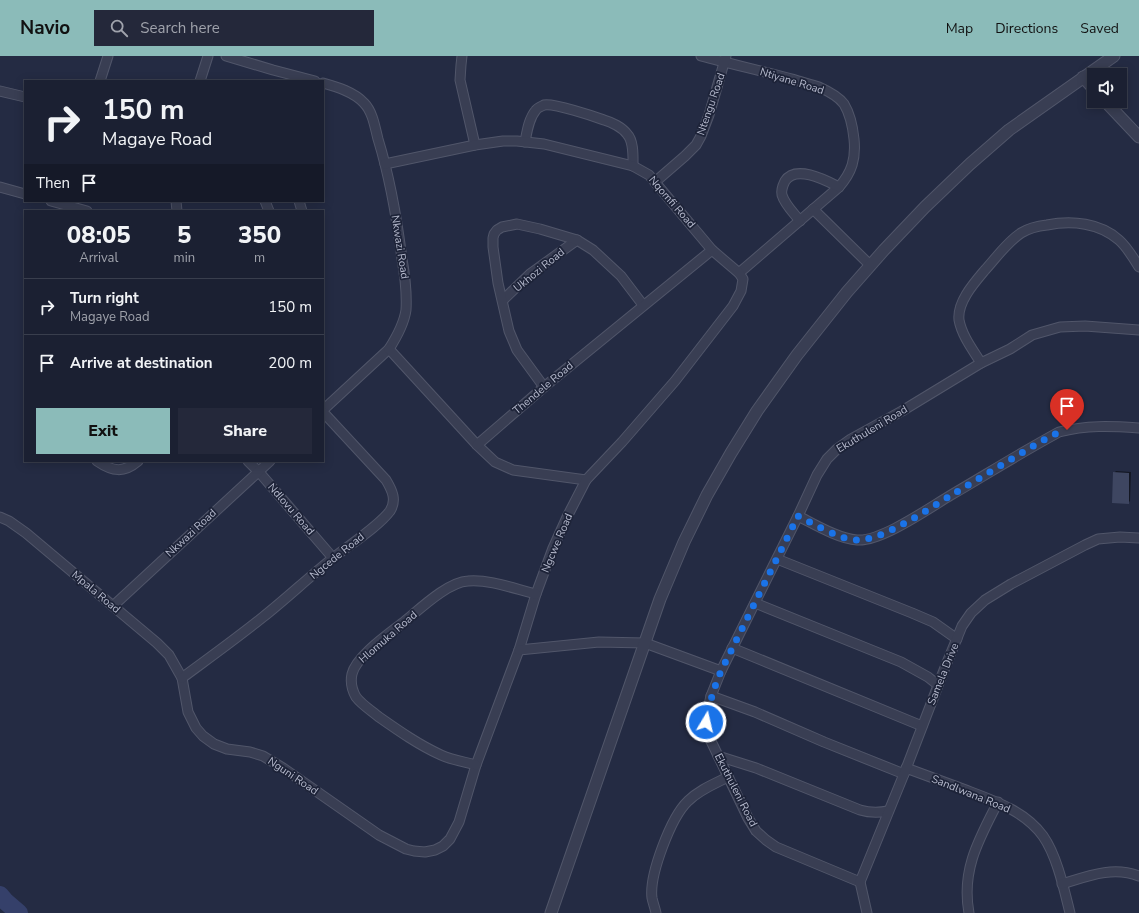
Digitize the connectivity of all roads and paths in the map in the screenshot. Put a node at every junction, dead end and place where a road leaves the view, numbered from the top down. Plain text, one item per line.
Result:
1 (108, 56) edge
2 (208, 56) edge
3 (226, 56) edge
4 (462, 56) edge
5 (701, 56) edge
6 (1114, 56) edge
7 (725, 59) edge
8 (1083, 77) junction
9 (100, 80) edge
10 (200, 80) edge
11 (311, 80) edge
12 (1087, 81) edge
13 (324, 83) edge
14 (0, 91) edge
15 (24, 97) edge
16 (1112, 108) edge
17 (1139, 137) edge
18 (525, 142) junction
19 (475, 146) junction
20 (386, 164) junction
21 (633, 166) junction
22 (655, 182) junction
23 (0, 187) edge
24 (839, 187) junction
25 (24, 194) edge
26 (55, 202) edge
27 (813, 209) junction
28 (83, 210) edge
29 (800, 221) junction
30 (577, 240) junction
31 (712, 250) junction
32 (870, 265) junction
33 (1139, 267) edge
34 (739, 273) junction
35 (503, 300) junction
36 (643, 305) junction
37 (1139, 330) edge
38 (389, 349) junction
39 (981, 363) junction
40 (544, 387) junction
41 (324, 410) edge
42 (324, 412) edge
43 (1139, 428) edge
44 (477, 445) junction
45 (98, 462) edge
46 (136, 462) edge
47 (249, 462) edge
48 (269, 462) edge
49 (259, 472) junction
50 (586, 480) junction
51 (798, 516) junction
52 (0, 517) edge
53 (1139, 538) edge
54 (333, 558) junction
55 (777, 558) junction
56 (536, 594) junction
57 (755, 603) junction
58 (113, 606) junction
59 (957, 639) junction
60 (645, 643) junction
61 (732, 648) junction
62 (519, 650) junction
63 (721, 671) junction
64 (182, 678) junction
65 (938, 685) junction
66 (711, 696) junction
67 (922, 726) junction
68 (718, 756) junction
69 (476, 765) junction
70 (905, 771) junction
71 (728, 777) junction
72 (998, 802) junction
73 (888, 811) junction
74 (435, 850) joint
75 (1139, 876) edge
76 (860, 882) junction
77 (1062, 884) junction
78 (551, 913) edge
79 (656, 913) edge
80 (867, 913) edge
81 (969, 913) edge
82 (1070, 913) edge

1 - 9 street
2 - 10 street
3 - 11 street
4 - 19 street
5 - 7 street, Ntiyane Road
6 - 8 street
7 - 22 street, Ntengu Road
7 - 24 street, Ntiyane Road
8 - 12 street
8 - 32 street
13 - 20 street, Nkwazi Road
14 - 15 street
16 - 17 street
18 - 19 street, Nqomfi Road
18 - 21 street, Nqomfi Road
18 - 21 street
19 - 20 street, Nqomfi Road
20 - 38 street, Nkwazi Road
21 - 22 street, Nqomfi Road
22 - 31 street, Nqomfi Road
23 - 25 street
24 - 27 street
24 - 29 street
26 - 28 street
27 - 29 street
27 - 32 street
29 - 34 street
30 - 35 street, Ukhozi Road
30 - 35 street, Ukhozi Road
30 - 36 street, Ukhozi Road
31 - 34 street, Nqomfi Road
31 - 36 street, Thendele Road
32 - 60 street
33 - 39 street
34 - 50 street, Ngcwe Road
35 - 40 street, Ukhozi Road
36 - 40 street, Thendele Road
37 - 39 street, Ekuthuleni Road
38 - 41 street, Nkwazi Road
38 - 44 street
39 - 51 street, Ekuthuleni Road
40 - 44 street, Thendele Road
42 - 54 street, Ngcede Road
43 - 51 street
44 - 50 street
45 - 46 street
47 - 49 street, Ndlovu Road
48 - 49 street, Nkwazi Road
49 - 54 street, Ndlovu Road
49 - 58 street, Nkwazi Road
50 - 56 street, Ngcwe Road
51 - 55 street, Ekuthuleni Road
52 - 58 street, Mpala Road
53 - 59 street, Samela Drive
54 - 64 street, Ngcede Road
55 - 57 street, Ekuthuleni Road
55 - 59 street
56 - 62 street, Ngcwe Road
56 - 69 street, Hlomuka Road
57 - 61 street, Ekuthuleni Road
57 - 65 street
58 - 64 street, Mpala Road
59 - 65 street, Samela Drive
60 - 62 street
60 - 63 street
60 - 78 street
61 - 63 street, Ekuthuleni Road
61 - 67 street
62 - 69 street, Ngcwe Road
63 - 66 street, Ekuthuleni Road
64 - 74 street, Nguni Road
65 - 67 street, Samela Drive
66 - 68 street, Ekuthuleni Road
66 - 70 street, Sandlwana Road
67 - 70 street, Samela Drive
68 - 71 street, Ekuthuleni Road
68 - 73 street
69 - 74 street, Ngcwe Road
70 - 72 street, Sandlwana Road
70 - 73 street, Samela Drive
71 - 76 street, Ekuthuleni Road
71 - 79 street
72 - 77 street, Sandlwana Road
72 - 81 street
73 - 76 street, Samela Drive
75 - 77 street
76 - 80 street
77 - 82 street, Sandlwana Road

